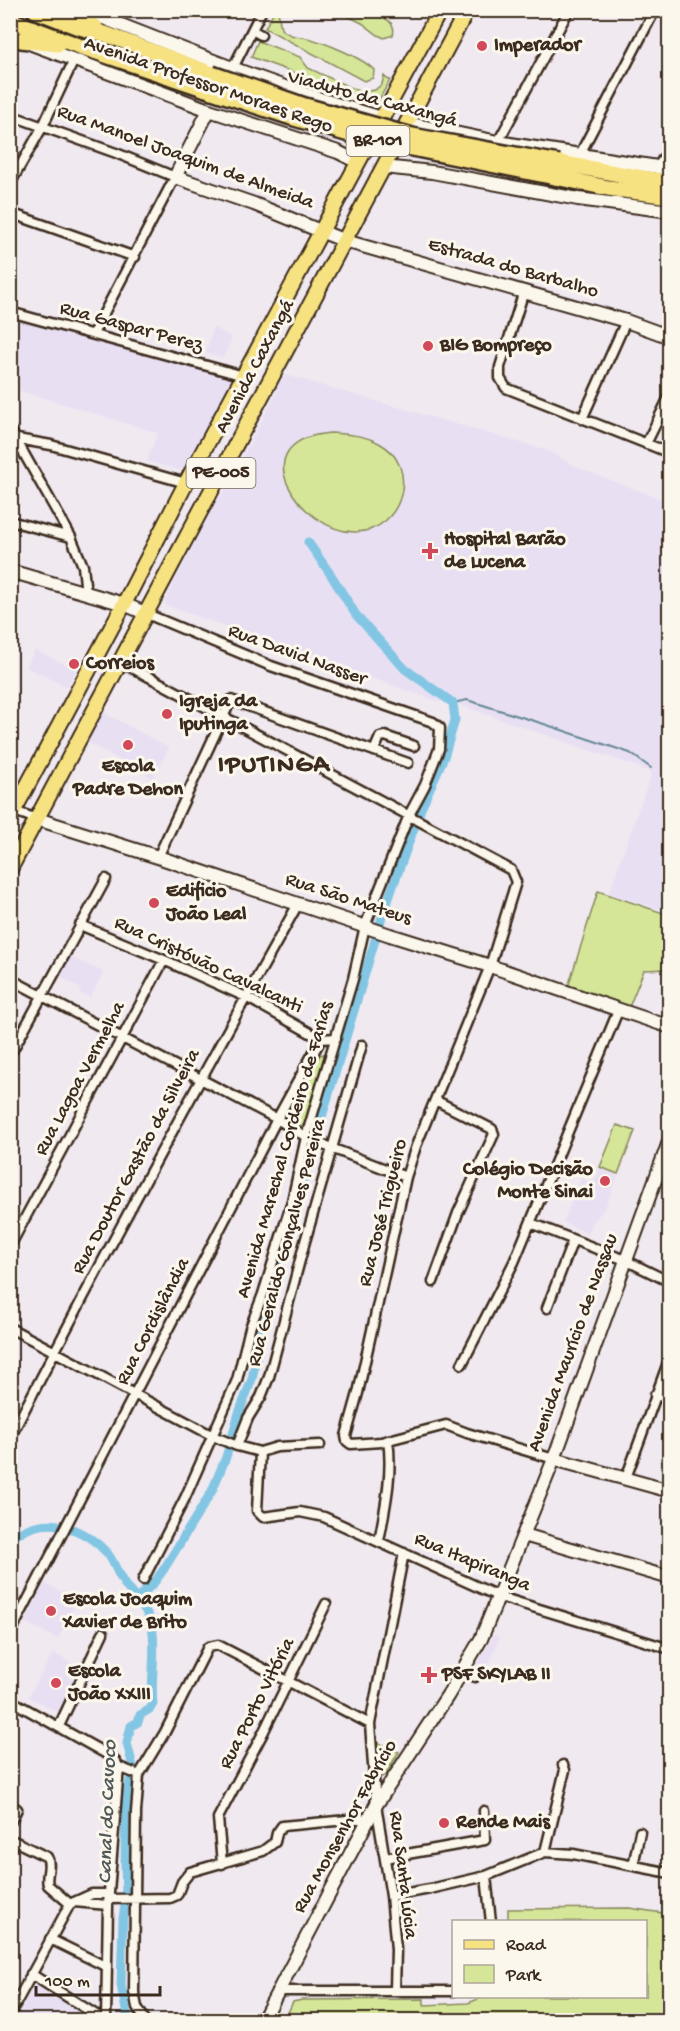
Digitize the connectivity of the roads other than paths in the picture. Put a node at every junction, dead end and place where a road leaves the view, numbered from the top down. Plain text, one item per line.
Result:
1 (35, 10) edge
2 (71, 10) edge
3 (83, 10) edge
4 (262, 10) edge
5 (440, 10) edge
6 (467, 10) edge
7 (569, 10) edge
8 (655, 10) edge
9 (102, 14) edge
10 (10, 20) edge
11 (252, 30) junction
12 (105, 34) junction
13 (261, 35) dead end
14 (16, 38) edge
15 (76, 53) junction
16 (233, 68) junction
17 (337, 105) junction
18 (209, 110) junction
19 (10, 115) edge
20 (382, 118) junction
21 (407, 123) junction
22 (43, 126) junction
23 (443, 130) junction
24 (498, 142) junction
25 (319, 146) junction
26 (669, 147) edge
27 (580, 154) junction
28 (358, 162) junction
29 (383, 167) junction
30 (664, 168) edge
31 (557, 170) junction
32 (432, 172) junction
33 (175, 177) junction
34 (669, 183) edge
35 (10, 184) edge
36 (669, 196) edge
37 (669, 211) edge
38 (10, 213) edge
39 (321, 230) junction
40 (345, 241) junction
41 (135, 257) junction
42 (524, 291) junction
43 (10, 312) edge
44 (626, 321) junction
45 (93, 334) junction
46 (669, 337) edge
47 (244, 376) junction
48 (669, 395) edge
49 (582, 419) junction
50 (10, 429) edge
51 (17, 439) junction
52 (646, 444) junction
53 (669, 453) edge
54 (186, 483) junction
55 (10, 521) edge
56 (71, 537) junction
57 (10, 571) edge
58 (86, 593) junction
59 (124, 604) junction
60 (147, 614) junction
61 (121, 662) junction
62 (223, 717) junction
63 (437, 724) joint
64 (414, 746) dead end
65 (374, 751) junction
66 (408, 763) dead end
67 (12, 813) edge
68 (411, 816) junction
69 (37, 819) junction
70 (158, 857) junction
71 (10, 869) edge
72 (106, 879) dead end
73 (298, 904) junction
74 (80, 925) junction
75 (371, 929) junction
76 (164, 960) junction
77 (490, 966) junction
78 (10, 979) edge
79 (42, 995) junction
80 (246, 997) junction
81 (618, 1011) junction
82 (669, 1027) edge
83 (122, 1038) junction
84 (336, 1038) junction
85 (321, 1039) junction
86 (362, 1045) dead end
87 (10, 1055) edge
88 (201, 1079) junction
89 (435, 1100) junction
90 (277, 1119) junction
91 (310, 1139) junction
92 (669, 1139) edge
93 (329, 1147) junction
94 (406, 1177) junction
95 (531, 1222) junction
96 (573, 1240) junction
97 (10, 1246) edge
98 (624, 1260) junction
99 (433, 1282) dead end
100 (669, 1282) edge
101 (547, 1308) dead end
102 (10, 1328) edge
103 (55, 1351) junction
104 (669, 1357) edge
105 (462, 1364) dead end
106 (136, 1393) junction
107 (656, 1395) junction
108 (669, 1400) edge
109 (215, 1437) junction
110 (10, 1438) edge
111 (388, 1440) junction
112 (236, 1445) junction
113 (320, 1445) dead end
114 (260, 1452) junction
115 (554, 1459) junction
116 (626, 1479) junction
117 (669, 1491) edge
118 (524, 1535) junction
119 (379, 1541) junction
120 (404, 1553) junction
121 (515, 1559) joint
122 (669, 1578) edge
123 (143, 1580) dead end
124 (500, 1597) junction
125 (327, 1604) dead end
126 (103, 1633) dead end
127 (10, 1634) edge
128 (669, 1649) edge
129 (462, 1673) junction
130 (475, 1677) dead end
131 (288, 1682) junction
132 (10, 1700) edge
133 (370, 1724) junction
134 (59, 1726) junction
135 (563, 1765) dead end
136 (120, 1768) junction
137 (138, 1775) junction
138 (10, 1804) edge
139 (376, 1805) junction
140 (484, 1811) dead end
141 (369, 1818) junction
142 (10, 1823) edge
143 (640, 1832) dead end
144 (10, 1839) edge
145 (545, 1852) junction
146 (385, 1858) junction
147 (222, 1864) junction
148 (633, 1866) junction
149 (669, 1874) edge
150 (486, 1876) junction
151 (391, 1896) junction
152 (135, 1897) junction
153 (109, 1899) junction
154 (72, 1903) junction
155 (491, 1920) edge
156 (50, 1939) junction
157 (107, 1967) junction
158 (31, 1974) junction
159 (395, 1990) junction
160 (280, 1991) junction
161 (452, 1991) edge
162 (10, 2014) edge
163 (105, 2020) edge
164 (145, 2020) edge
165 (263, 2020) edge

1 - 12 highway, BR-101
2 - 12 highway
3 - 9 main road, Avenida Professor Moraes Rego
4 - 11 street
5 - 20 main road, Avenida Caxangá / PE-005
6 - 21 main road, Avenida Caxangá / PE-005
7 - 24 street
8 - 27 street
9 - 16 main road, Avenida Professor Moraes Rego
10 - 15 highway, BR-101
11 - 13 street
11 - 16 street
12 - 31 highway, Viaduto da Caxangá / BR-101, bridge
14 - 15 highway
15 - 18 main road, Avenida Professor Moraes Rego
15 - 22 street
15 - 31 highway, BR-101, bridge
16 - 17 main road, Avenida Professor Moraes Rego
17 - 20 main road, Avenida Professor Moraes Rego
17 - 25 main road
18 - 25 main road, Avenida Professor Moraes Rego
18 - 33 main road
19 - 22 street, Rua Manoel Joaquim de Almeida
20 - 28 main road, Avenida Caxangá / PE-005
21 - 23 main road
21 - 29 main road, Avenida Caxangá / PE-005
22 - 33 street, Rua Manoel Joaquim de Almeida
22 - 35 street
23 - 24 main road
23 - 32 main road
24 - 27 main road
25 - 28 main road, Avenida Professor Moraes Rego
26 - 30 street
27 - 30 main road
28 - 39 main road, Avenida Caxangá / PE-005
29 - 32 main road
29 - 40 main road, Avenida Caxangá / PE-005
31 - 34 highway, BR-101
31 - 36 highway, BR-101
32 - 37 main road
33 - 39 main road, Rua Manoel Joaquim de Almeida
33 - 41 street
38 - 41 street
39 - 40 main road, Rua Manoel Joaquim de Almeida
39 - 47 main road, Avenida Caxangá / PE-005
40 - 42 main road, Estrada do Barbalho
40 - 60 main road, Avenida Caxangá / PE-005
41 - 45 street
42 - 44 main road, Estrada do Barbalho
42 - 49 street
43 - 45 street, Rua Gaspar Perez
44 - 46 main road, Estrada do Barbalho
44 - 49 street
45 - 47 street, Rua Gaspar Perez
47 - 54 main road, Avenida Caxangá / PE-005
48 - 52 street
49 - 52 street
50 - 51 street
51 - 54 street
51 - 56 street
52 - 53 street
54 - 59 main road, Avenida Caxangá / PE-005
55 - 56 street
56 - 58 street
57 - 58 main road
58 - 59 main road
59 - 60 main road
59 - 67 main road, Avenida Caxangá / PE-005
60 - 61 main road, Avenida Caxangá / PE-005
60 - 63 street, Rua David Nasser
61 - 62 street
61 - 69 main road, Avenida Caxangá / PE-005
62 - 65 street
62 - 68 street
62 - 70 street
63 - 68 street, Avenida Marechal Cordeiro de Farias
64 - 65 street
65 - 66 street
67 - 69 street, Rua São Mateus
68 - 75 street, Avenida Marechal Cordeiro de Farias
68 - 77 street, Rua José Trigueiro
69 - 70 main road, Rua São Mateus
69 - 71 main road, Avenida Caxangá / PE-005
70 - 73 main road, Rua São Mateus
72 - 74 street
73 - 75 main road, Rua São Mateus
73 - 80 street, Rua Doutor Gastão da Silveira
74 - 76 street, Rua Cristóvão Cavalcanti
74 - 79 street
75 - 77 main road, Rua São Mateus
75 - 84 street, Avenida Marechal Cordeiro de Farias
76 - 80 street, Rua Cristóvão Cavalcanti
76 - 83 street, Rua Lagoa Vermelha
77 - 81 main road, Rua São Mateus
77 - 89 street, Rua José Trigueiro
78 - 79 street
79 - 83 street
79 - 87 street
80 - 85 street, Rua Cristóvão Cavalcanti
80 - 88 street, Rua Doutor Gastão da Silveira
81 - 82 main road, Rua São Mateus
81 - 95 street
83 - 88 street
83 - 97 street, Rua Lagoa Vermelha
84 - 85 street
84 - 91 street, Avenida Marechal Cordeiro de Farias
85 - 90 street, Rua Cordislândia
86 - 93 street, Rua Geraldo Gonçalves Pereira
88 - 90 street
88 - 103 street, Rua Doutor Gastão da Silveira
89 - 94 street, Rua José Trigueiro
89 - 99 street
90 - 91 street
90 - 106 street, Rua Cordislândia
91 - 93 street
91 - 109 street, Avenida Marechal Cordeiro de Farias
92 - 98 main road, Avenida Maurício de Nassau
93 - 94 street
93 - 112 street, Rua Geraldo Gonçalves Pereira
94 - 111 street, Rua José Trigueiro
95 - 96 street
95 - 105 street
96 - 98 street
96 - 101 street
98 - 100 street
98 - 115 main road, Avenida Maurício de Nassau
102 - 103 street
103 - 106 street
103 - 110 street, Rua Doutor Gastão da Silveira
104 - 107 street
106 - 109 street
106 - 127 street, Rua Cordislândia
107 - 108 street
107 - 116 street
109 - 112 street
109 - 123 street, Avenida Marechal Cordeiro de Farias
111 - 115 street
111 - 119 street
112 - 114 street
113 - 114 street
114 - 119 street, Rua Itapiranga
115 - 116 main road
115 - 118 main road, Avenida Maurício de Nassau
116 - 117 main road
118 - 121 main road, Avenida Maurício de Nassau
118 - 122 main road
119 - 120 street, Rua Itapiranga
120 - 124 street, Rua Itapiranga
120 - 133 street, Rua Santa Lúcia
121 - 124 main road, Rua Monsenhor Fabrício
124 - 128 street, Rua Itapiranga
124 - 129 main road, Rua Monsenhor Fabrício
125 - 131 street, Rua Porto Vitória
126 - 134 street
129 - 130 street
129 - 139 main road, Rua Monsenhor Fabrício
131 - 133 street
131 - 137 street
131 - 147 street, Rua Porto Vitória
132 - 134 street
133 - 139 street, Rua Santa Lúcia
134 - 136 street
135 - 145 street
136 - 137 street
136 - 153 street
137 - 152 street
138 - 142 street
139 - 141 main road, Rua Monsenhor Fabrício
139 - 146 street, Rua Santa Lúcia
140 - 146 street
141 - 147 street
141 - 160 main road, Rua Monsenhor Fabrício
143 - 148 street
144 - 154 street
145 - 148 street
145 - 150 street
146 - 151 street, Rua Santa Lúcia
147 - 152 street
148 - 149 street
150 - 151 street
150 - 155 street
151 - 159 street, Rua Santa Lúcia
152 - 153 street
152 - 164 street
153 - 154 street
153 - 157 street
154 - 156 street
156 - 157 street
156 - 158 street
157 - 163 street
158 - 162 street
158 - 163 street
159 - 160 street
159 - 161 street
160 - 165 main road, Rua Monsenhor Fabrício

